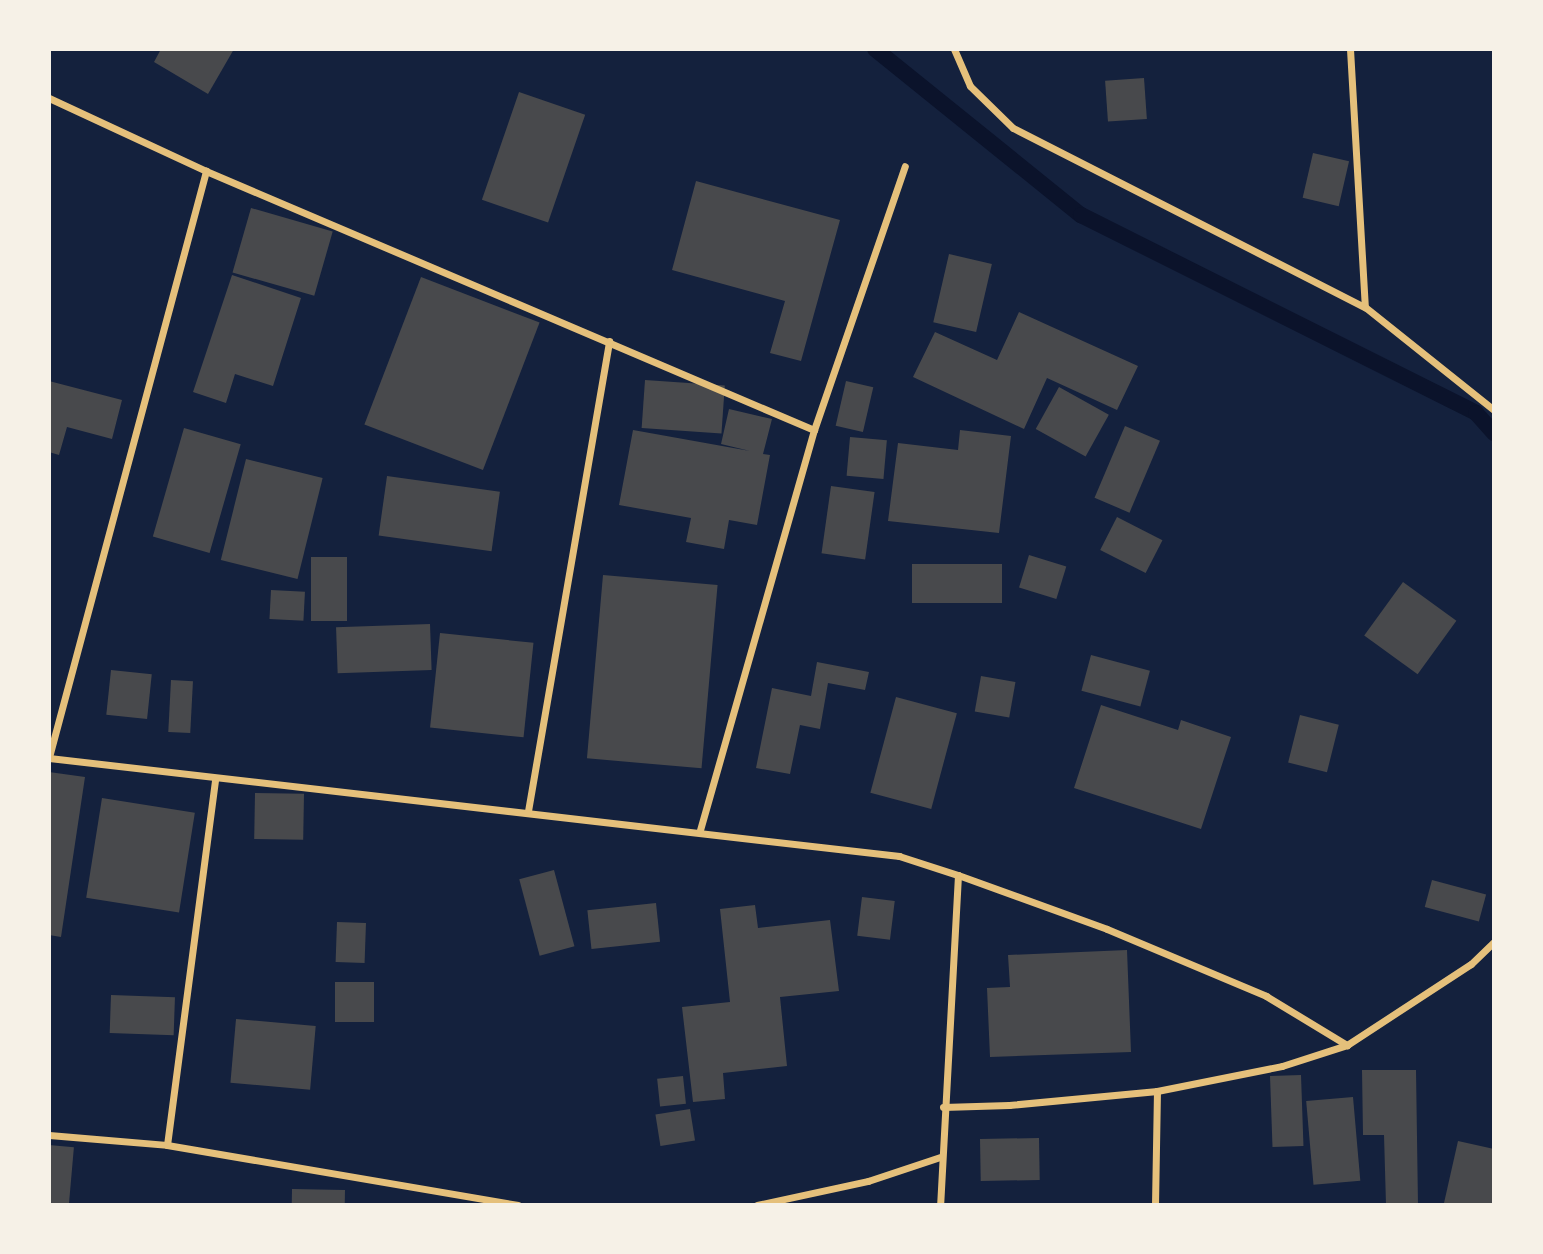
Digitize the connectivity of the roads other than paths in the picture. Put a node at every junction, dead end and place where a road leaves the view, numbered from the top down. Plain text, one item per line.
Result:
1 (954, 49) edge
2 (1350, 49) edge
3 (49, 98) edge
4 (905, 166) dead end
5 (206, 171) junction
6 (1365, 307) junction
7 (609, 341) junction
8 (1494, 410) edge
9 (814, 430) junction
10 (49, 757) edge
11 (215, 780) junction
12 (528, 811) junction
13 (700, 830) junction
14 (958, 875) junction
15 (1494, 942) edge
16 (1347, 1045) junction
17 (1157, 1091) junction
18 (943, 1107) junction
19 (49, 1135) edge
20 (167, 1145) junction
21 (940, 1157) junction
22 (518, 1205) edge
23 (757, 1205) edge
24 (940, 1205) edge
25 (1155, 1205) edge

1 - 6 street
2 - 6 street
3 - 5 street
4 - 9 street
5 - 7 street
5 - 10 street
6 - 8 street
7 - 9 street
7 - 12 street
9 - 13 street
10 - 11 street
11 - 12 street
11 - 20 street
12 - 13 street
13 - 14 street
14 - 16 street
14 - 18 street
15 - 16 street
16 - 17 street
17 - 18 street
17 - 25 street
18 - 21 street
19 - 20 street
20 - 22 street
21 - 23 street
21 - 24 street

